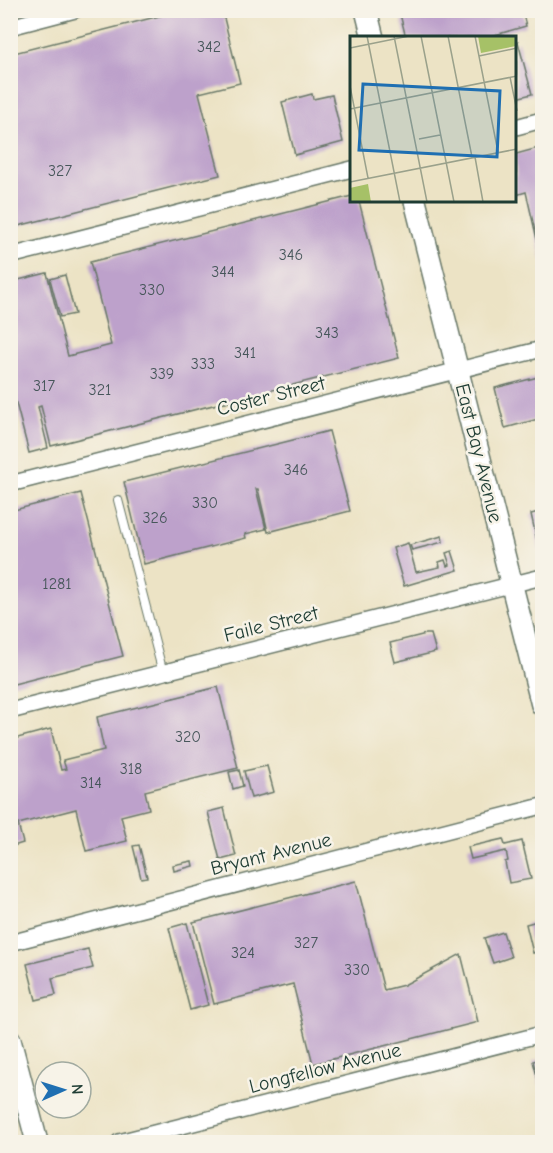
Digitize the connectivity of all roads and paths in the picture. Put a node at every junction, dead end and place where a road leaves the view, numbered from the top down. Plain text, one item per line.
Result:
1 (75, 10) edge
2 (366, 10) edge
3 (10, 27) edge
4 (372, 36) edge
5 (543, 120) edge
6 (517, 127) edge
7 (350, 170) edge
8 (415, 202) edge
9 (10, 256) edge
10 (543, 349) edge
11 (458, 371) junction
12 (10, 484) edge
13 (118, 500) dead end
14 (543, 577) edge
15 (512, 585) junction
16 (163, 673) junction
17 (543, 705) edge
18 (10, 711) edge
19 (543, 806) edge
20 (10, 943) edge
21 (543, 1034) edge
22 (10, 1040) edge
23 (37, 1143) edge
24 (118, 1143) edge

1 - 3 street
2 - 4 main road
5 - 6 street
7 - 9 street
8 - 11 main road, East Bay Avenue
10 - 11 street, Coster Street
11 - 12 street, Coster Street
11 - 15 main road, East Bay Avenue
13 - 16 lane
14 - 15 street, Faile Street
15 - 16 street, Faile Street
15 - 17 main road, East Bay Avenue
16 - 18 street, Faile Street
19 - 20 street, Bryant Avenue
21 - 24 street, Longfellow Avenue
22 - 23 main road

